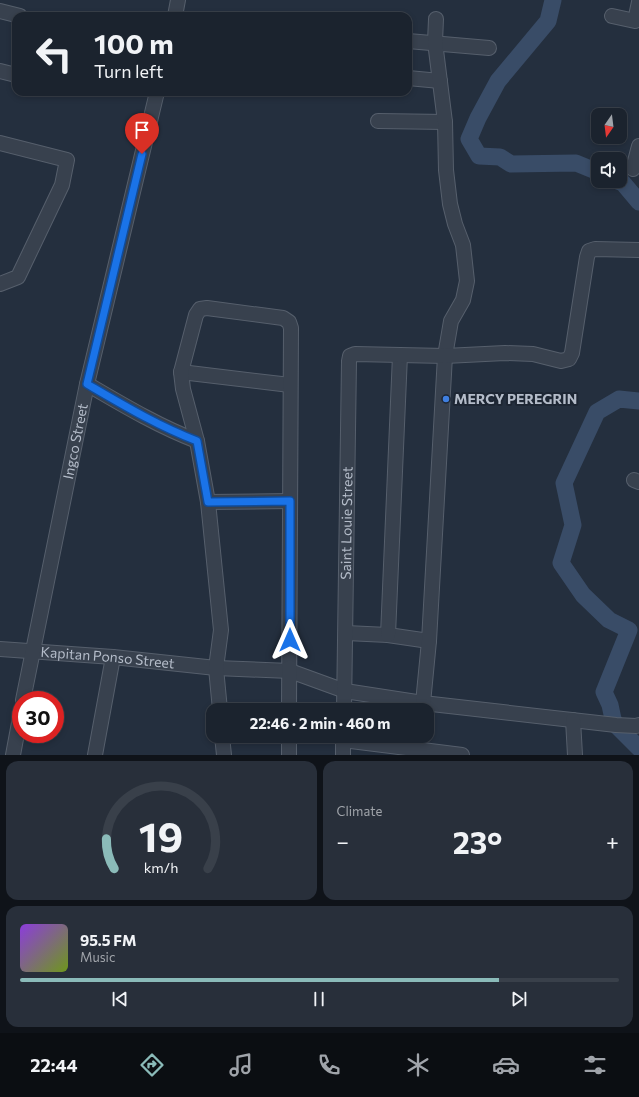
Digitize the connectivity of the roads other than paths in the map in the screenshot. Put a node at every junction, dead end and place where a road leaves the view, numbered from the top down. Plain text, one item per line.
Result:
1 (178, 0) edge
2 (639, 2) edge
3 (0, 11) edge
4 (176, 12) edge
5 (12, 14) edge
6 (612, 16) dead end
7 (436, 19) dead end
8 (637, 21) edge
9 (412, 41) edge
10 (435, 42) junction
11 (489, 48) dead end
12 (0, 71) edge
13 (12, 75) edge
14 (412, 78) edge
15 (440, 81) junction
16 (156, 96) edge
17 (378, 121) dead end
18 (445, 122) junction
19 (0, 143) edge
20 (639, 146) edge
21 (633, 169) dead end
22 (639, 250) edge
23 (0, 284) edge
24 (400, 355) junction
25 (445, 356) junction
26 (181, 372) junction
27 (87, 384) junction
28 (290, 385) junction
29 (197, 441) junction
30 (290, 501) junction
31 (208, 502) junction
32 (346, 633) junction
33 (388, 635) junction
34 (429, 642) junction
35 (0, 649) edge
36 (33, 651) junction
37 (113, 657) junction
38 (216, 668) junction
39 (290, 671) junction
40 (25, 691) edge
41 (345, 691) junction
42 (219, 703) edge
43 (289, 703) edge
44 (344, 703) edge
45 (423, 703) joint
46 (434, 704) edge
47 (573, 720) junction
48 (639, 725) edge
49 (15, 743) edge
50 (223, 743) edge
51 (289, 743) edge
52 (343, 743) edge
53 (368, 743) edge
54 (412, 752) edge
55 (13, 755) edge
56 (95, 755) edge
57 (224, 755) edge
58 (289, 755) edge
59 (343, 755) edge
60 (462, 755) edge
61 (575, 755) edge

1 - 4 street
2 - 8 street
3 - 5 street
6 - 8 street
7 - 10 street
9 - 10 street
10 - 11 street
10 - 15 street
12 - 13 street
14 - 15 street
15 - 18 street
16 - 27 street, Ingco Street
17 - 18 street
18 - 25 street
19 - 23 street
20 - 21 street
22 - 25 street
24 - 25 street
24 - 32 street, Saint Louie Street
24 - 33 street
25 - 34 street
26 - 28 street
26 - 28 street
26 - 29 street
27 - 29 street
27 - 36 street, Ingco Street
28 - 30 street
29 - 31 street
30 - 31 street
30 - 39 street
31 - 38 street
32 - 33 street
32 - 41 street, Saint Louie Street
33 - 34 street
34 - 45 street
35 - 36 street, Kapitan Ponso Street
36 - 37 street, Kapitan Ponso Street
36 - 40 street, Ingco Street
37 - 38 street, Kapitan Ponso Street
37 - 56 street
38 - 39 street, Kapitan Ponso Street
38 - 42 street
39 - 41 street, Kapitan Ponso Street
39 - 43 street
41 - 44 street, Saint Louie Street
41 - 45 street, Kapitan Ponso Street
46 - 47 street, Kapitan Ponso Street
47 - 48 street, Kapitan Ponso Street
47 - 61 street
49 - 55 street
50 - 57 street
51 - 58 street
52 - 59 street
53 - 54 street
54 - 60 street

